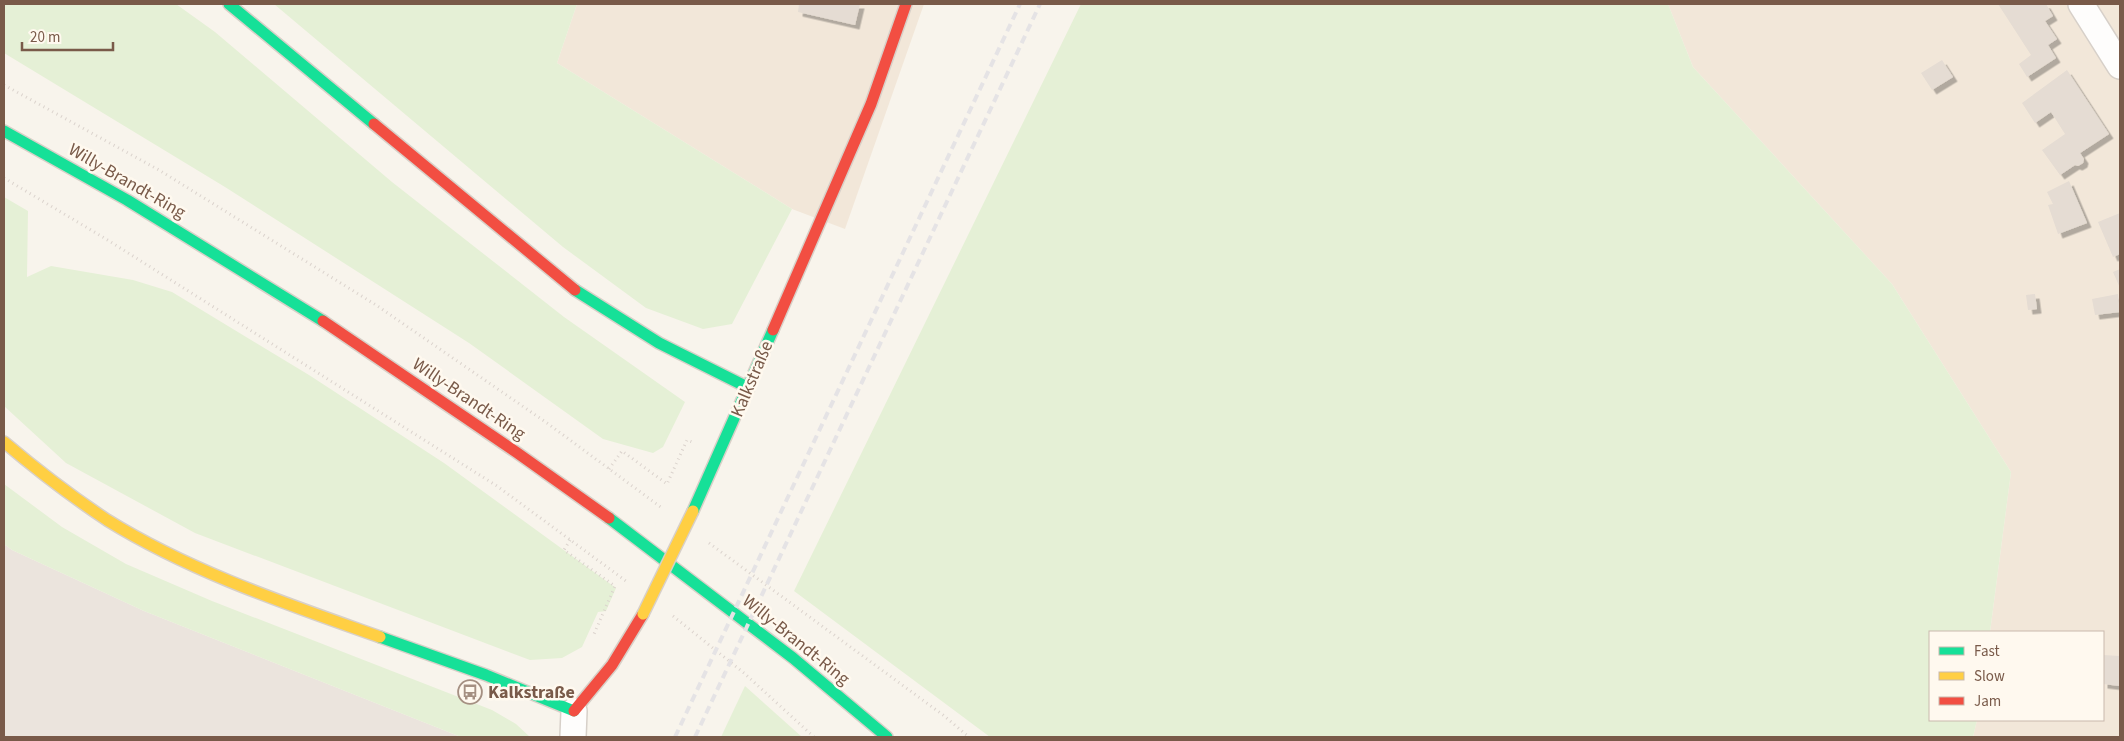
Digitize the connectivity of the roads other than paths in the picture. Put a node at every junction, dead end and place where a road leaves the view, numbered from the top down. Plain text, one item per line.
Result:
1 (229, 4) edge
2 (906, 4) edge
3 (2081, 4) edge
4 (2120, 66) edge
5 (4, 131) edge
6 (749, 388) junction
7 (4, 442) edge
8 (574, 711) junction
9 (572, 737) edge
10 (887, 737) edge

1 - 6 main road
2 - 6 main road, Kalkstraße
3 - 4 street
5 - 10 main road, Willy-Brandt-Ring
6 - 8 main road, Kalkstraße, bridge
7 - 8 main road
8 - 9 street

